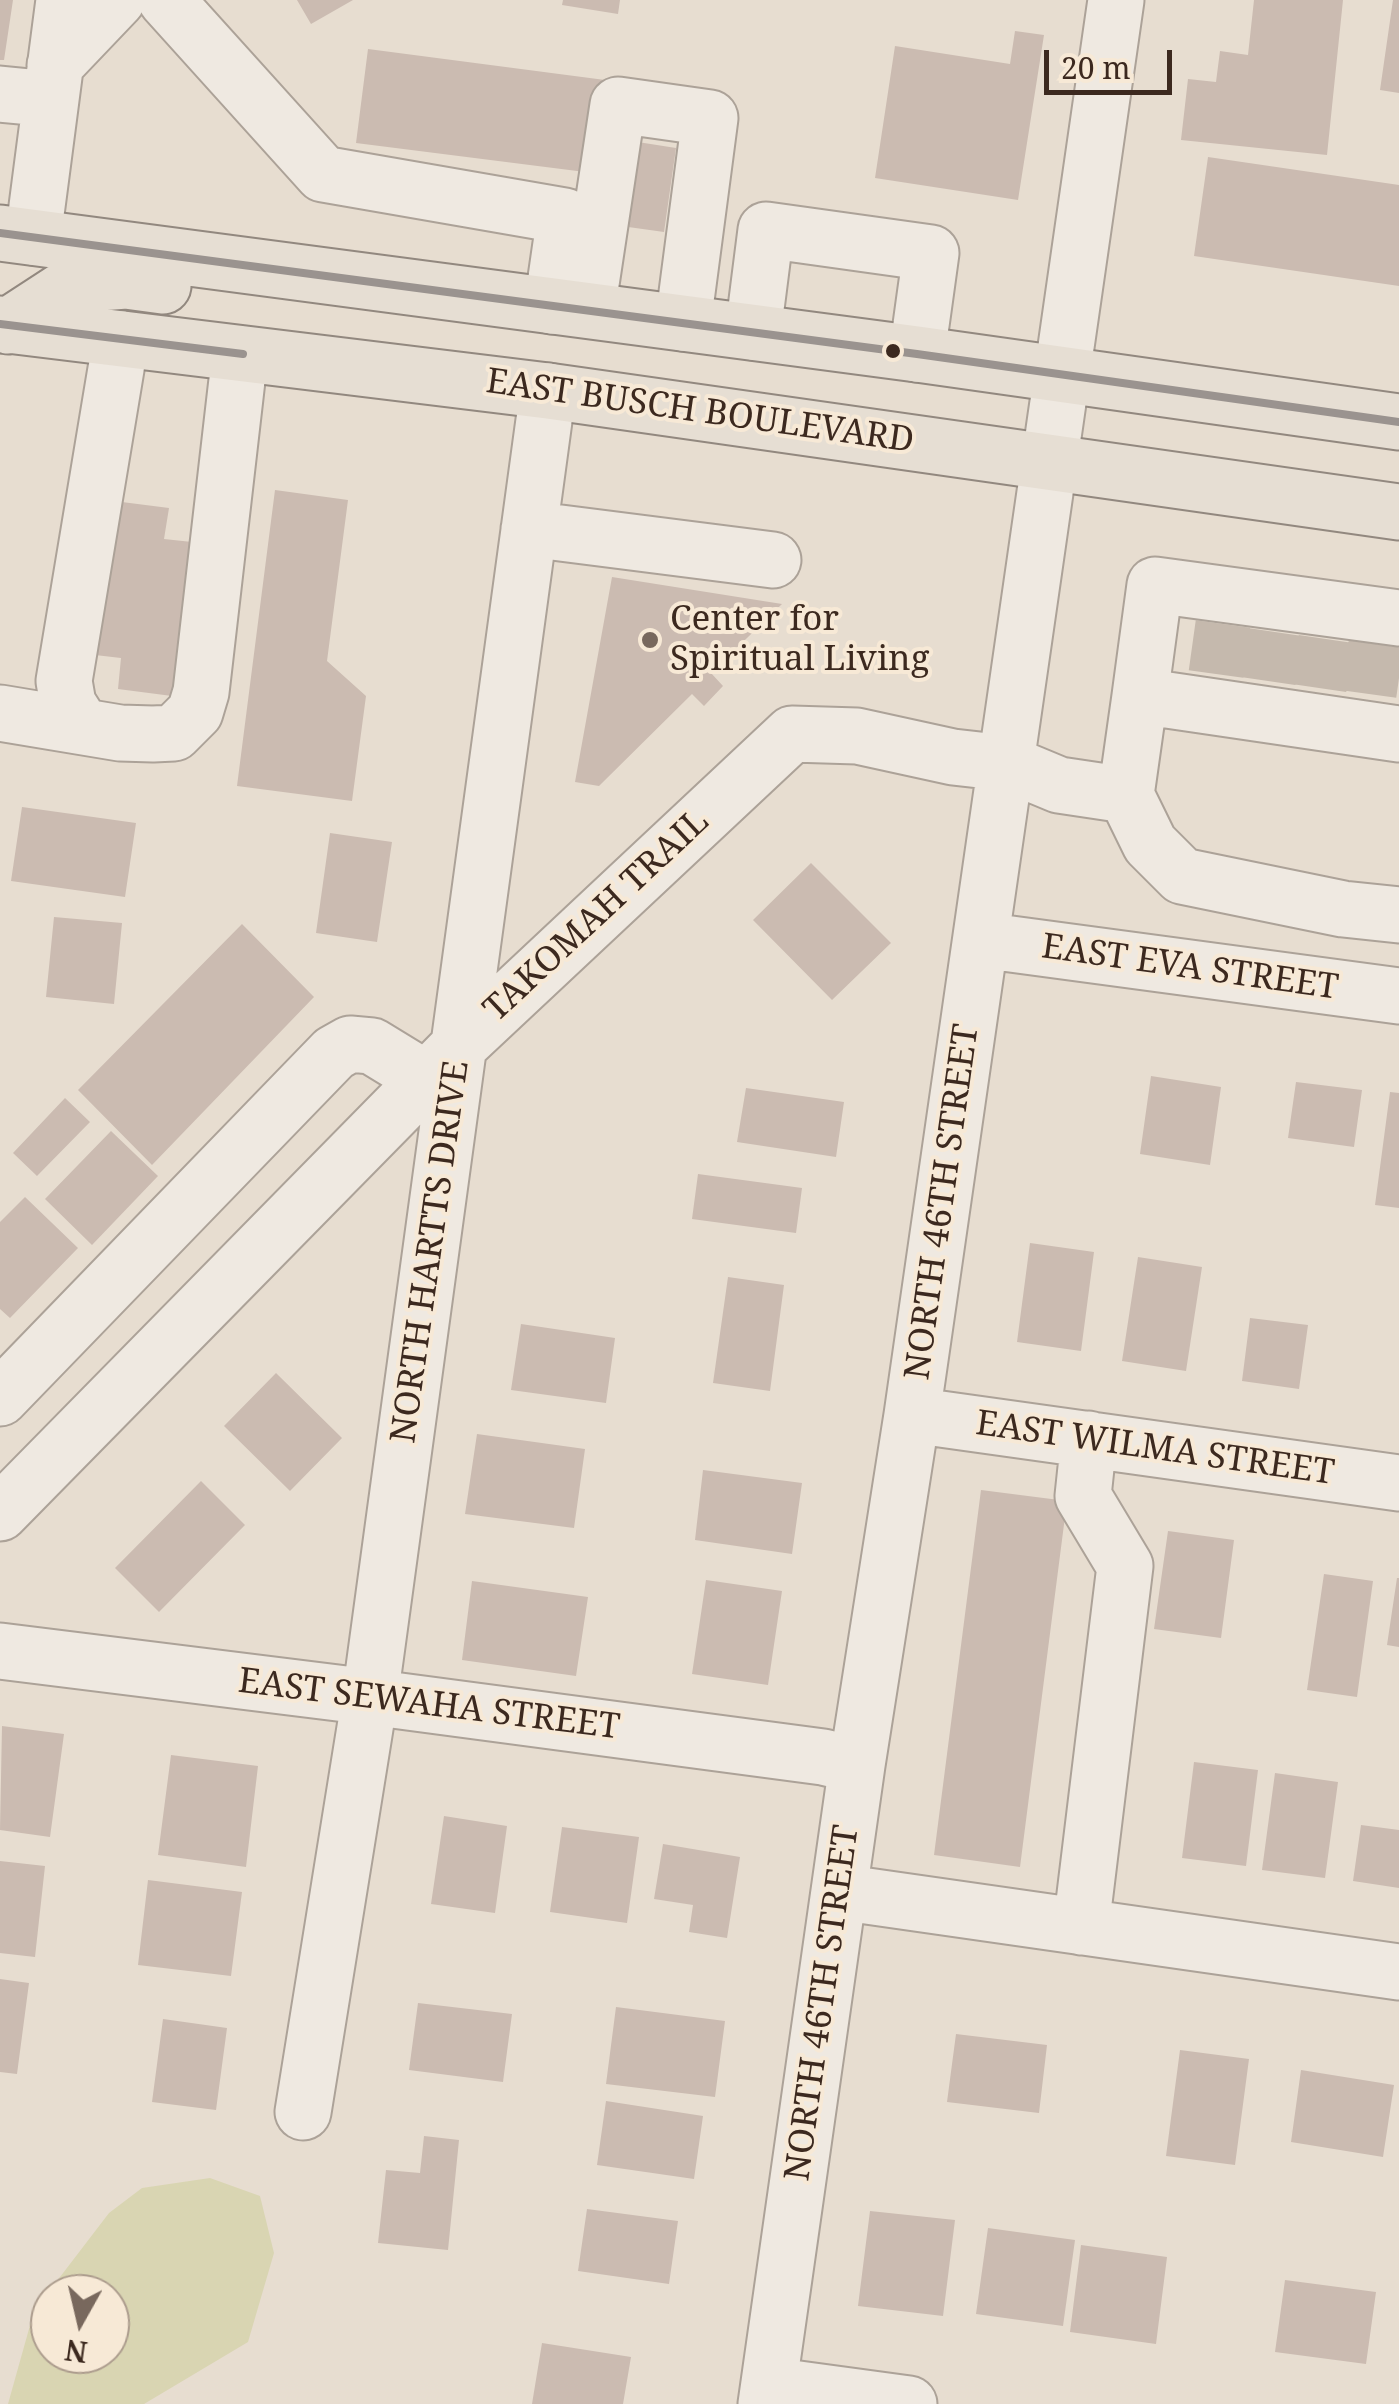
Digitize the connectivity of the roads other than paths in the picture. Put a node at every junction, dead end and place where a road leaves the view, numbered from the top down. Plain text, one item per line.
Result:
1 (64, 0) edge
2 (116, 0) edge
3 (166, 0) edge
4 (1116, 0) edge
5 (35, 86) edge
6 (16, 235) edge
7 (448, 292) junction
8 (569, 308) junction
9 (683, 323) junction
10 (753, 332) junction
11 (3, 335) edge
12 (120, 339) junction
13 (240, 354) junction
14 (917, 354) junction
15 (1062, 374) junction
16 (548, 390) junction
17 (1399, 422) edge
18 (1050, 460) junction
19 (1399, 512) edge
20 (530, 529) junction
21 (773, 560) dead end
22 (1278, 660) tunnel mouth
23 (0, 714) edge
24 (82, 726) junction
25 (1006, 764) junction
26 (1126, 795) junction
27 (1399, 915) edge
28 (981, 940) junction
29 (1399, 996) edge
30 (442, 1062) junction
31 (0, 1398) edge
32 (912, 1415) junction
33 (1089, 1439) junction
34 (1399, 1483) edge
35 (0, 1513) edge
36 (0, 1651) edge
37 (370, 1697) junction
38 (857, 1765) junction
39 (839, 1892) junction
40 (1081, 1927) junction
41 (1399, 1972) edge
42 (303, 2112) dead end
43 (768, 2394) edge
44 (909, 2404) edge

1 - 5 street
2 - 5 street
3 - 8 street
4 - 15 street, NORTH 46TH STREET
5 - 6 street
6 - 7 main road
7 - 8 main road
7 - 11 main road
8 - 9 main road
8 - 9 street
9 - 10 main road
10 - 14 main road
10 - 14 street
11 - 12 main road, EAST BUSCH BOULEVARD
12 - 13 main road, EAST BUSCH BOULEVARD
12 - 24 street
13 - 16 main road, EAST BUSCH BOULEVARD
13 - 24 street
14 - 15 main road
15 - 17 main road
15 - 18 street, NORTH 46TH STREET
16 - 18 main road, EAST BUSCH BOULEVARD
16 - 20 street, NORTH HARTTS DRIVE
18 - 19 main road, EAST BUSCH BOULEVARD
18 - 25 street, NORTH 46TH STREET
20 - 21 street
20 - 30 street, NORTH HARTTS DRIVE
22 - 26 street
23 - 24 street
25 - 26 street
25 - 28 street, NORTH 46TH STREET
25 - 30 street, TAKOMAH TRAIL
26 - 27 street
28 - 29 street, EAST EVA STREET
28 - 32 street, NORTH 46TH STREET
30 - 31 street
30 - 35 street, TAKOMAH TRAIL
30 - 37 street, NORTH HARTTS DRIVE
32 - 33 street, EAST WILMA STREET
32 - 38 street, NORTH 46TH STREET
33 - 34 street, EAST WILMA STREET
33 - 40 street
36 - 37 street, EAST SEWAHA STREET
37 - 38 street, EAST SEWAHA STREET
37 - 42 street, NORTH HARTTS DRIVE
38 - 39 street, NORTH 46TH STREET
39 - 40 street
39 - 43 street, NORTH 46TH STREET
40 - 41 street
43 - 44 street

